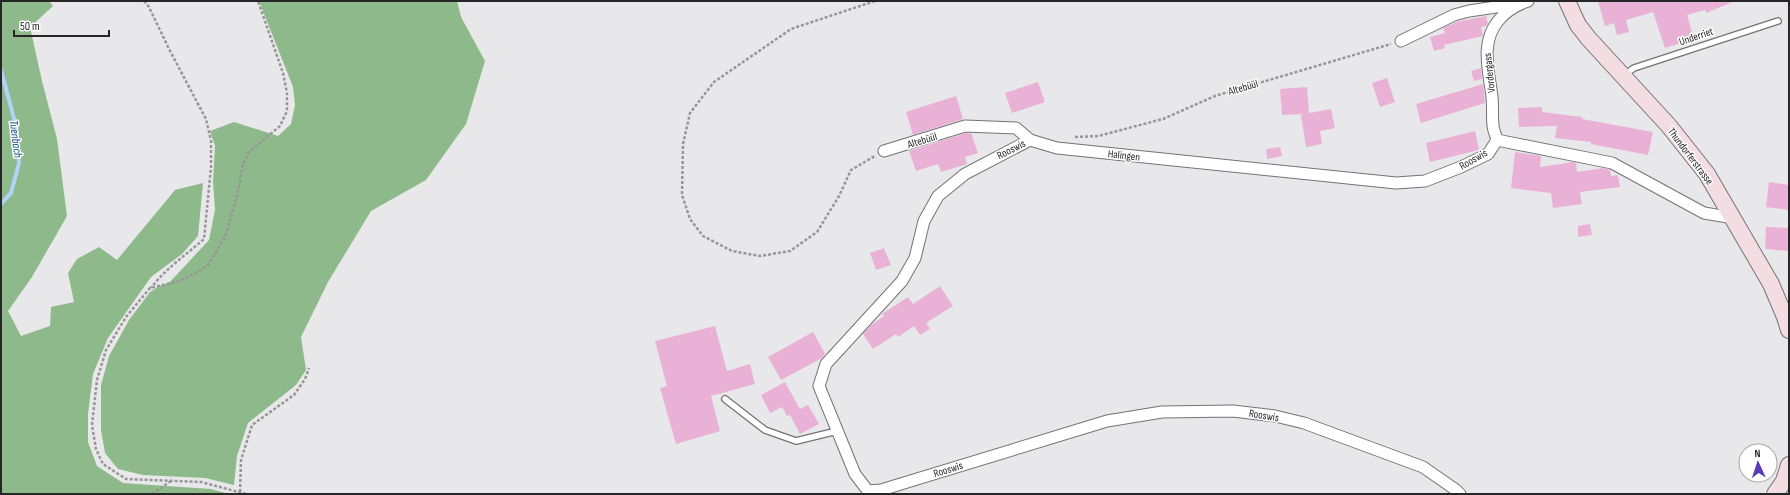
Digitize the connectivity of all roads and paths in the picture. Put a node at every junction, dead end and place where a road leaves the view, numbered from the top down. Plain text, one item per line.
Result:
1 (144, 1) edge
2 (258, 1) edge
3 (875, 1) edge
4 (1528, 1) edge
5 (1567, 1) edge
6 (1517, 4) junction
7 (1778, 21) dead end
8 (1401, 41) joint
9 (1623, 76) junction
10 (1068, 138) dead end
11 (1030, 140) junction
12 (1497, 140) junction
13 (884, 151) joint
14 (1220, 165) joint
15 (1734, 218) junction
16 (150, 288) junction
17 (1789, 330) edge
18 (309, 368) dead end
19 (725, 399) dead end
20 (837, 431) junction
21 (1789, 465) edge
22 (171, 481) junction
23 (240, 492) junction
24 (152, 494) edge
25 (246, 494) edge
26 (1460, 494) edge
27 (1775, 494) edge

1 - 16 path
2 - 16 path
3 - 13 path
4 - 6 street, Vordergass
5 - 9 street, Thundorferstrasse
6 - 8 street
6 - 12 street, Vordergass
7 - 9 lane, Underriet
8 - 10 path, Altebüül
9 - 15 street, Thundorferstrasse
11 - 13 street, Altebüül
11 - 14 street, Halingen
11 - 20 street, Rooswis
12 - 14 street, Rooswis
12 - 15 street, Rooswis
15 - 17 street, Thundorferstrasse
16 - 22 path
18 - 23 path
19 - 20 lane
20 - 26 street, Rooswis
21 - 27 street
22 - 23 path
22 - 24 path
23 - 25 path

